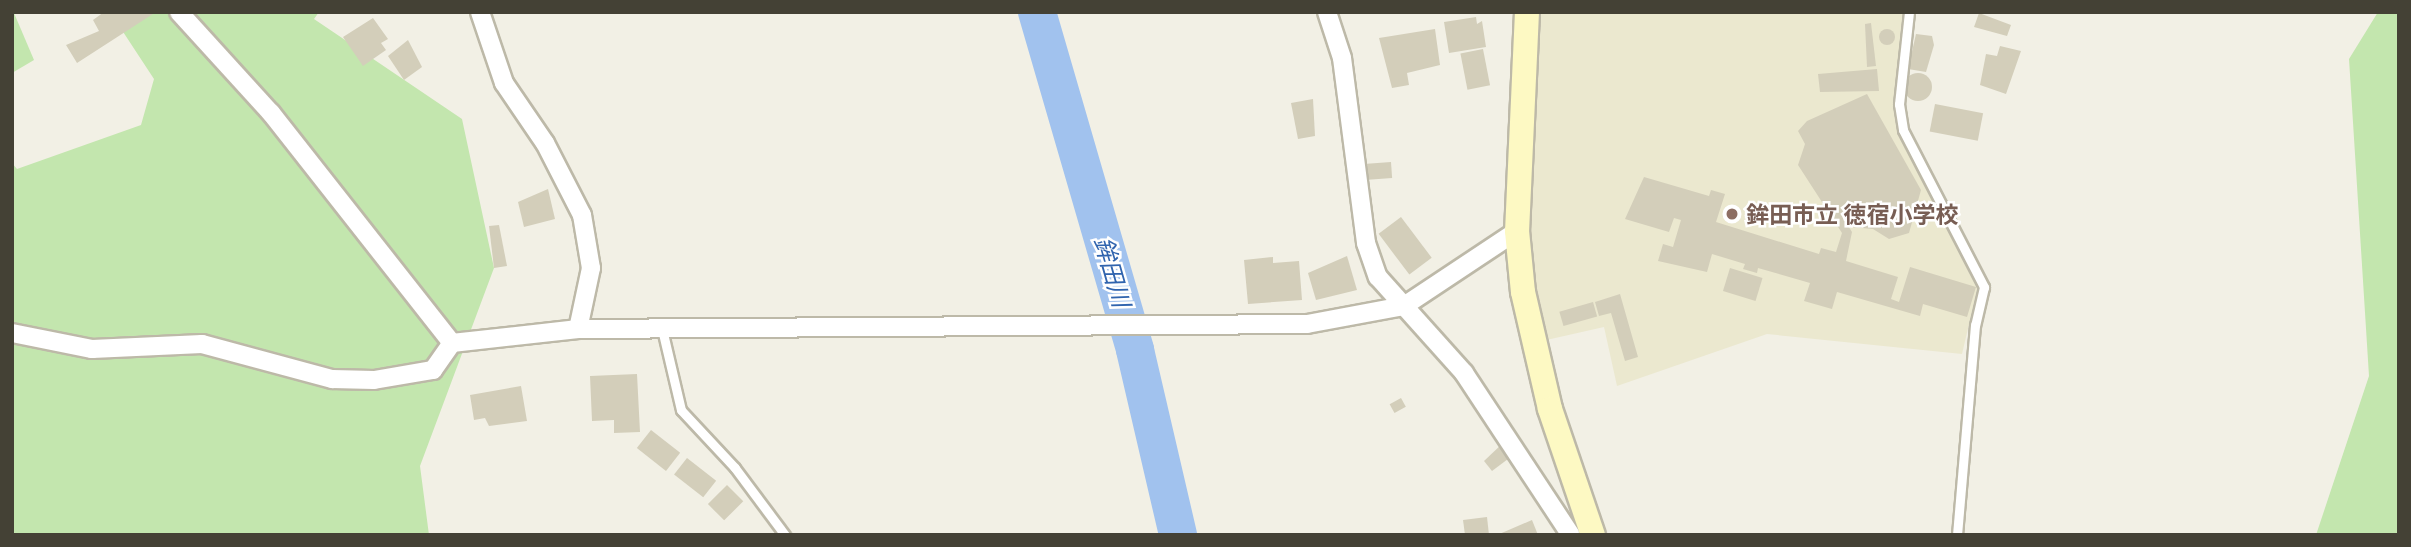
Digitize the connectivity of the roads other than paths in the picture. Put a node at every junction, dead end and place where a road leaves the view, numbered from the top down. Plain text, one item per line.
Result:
1 (179, 12) edge
2 (480, 12) edge
3 (1327, 12) edge
4 (1527, 12) edge
5 (1909, 12) edge
6 (1517, 231) junction
7 (1404, 306) junction
8 (578, 329) junction
9 (662, 329) junction
10 (12, 333) edge
11 (452, 343) junction
12 (785, 535) edge
13 (1572, 535) edge
14 (1593, 535) edge
15 (1956, 535) edge

1 - 11 street
2 - 8 street
3 - 7 street
4 - 6 street
5 - 15 lane
6 - 7 street
6 - 14 street
7 - 9 street
7 - 13 street
8 - 9 street
8 - 11 street
9 - 12 lane
10 - 11 street

